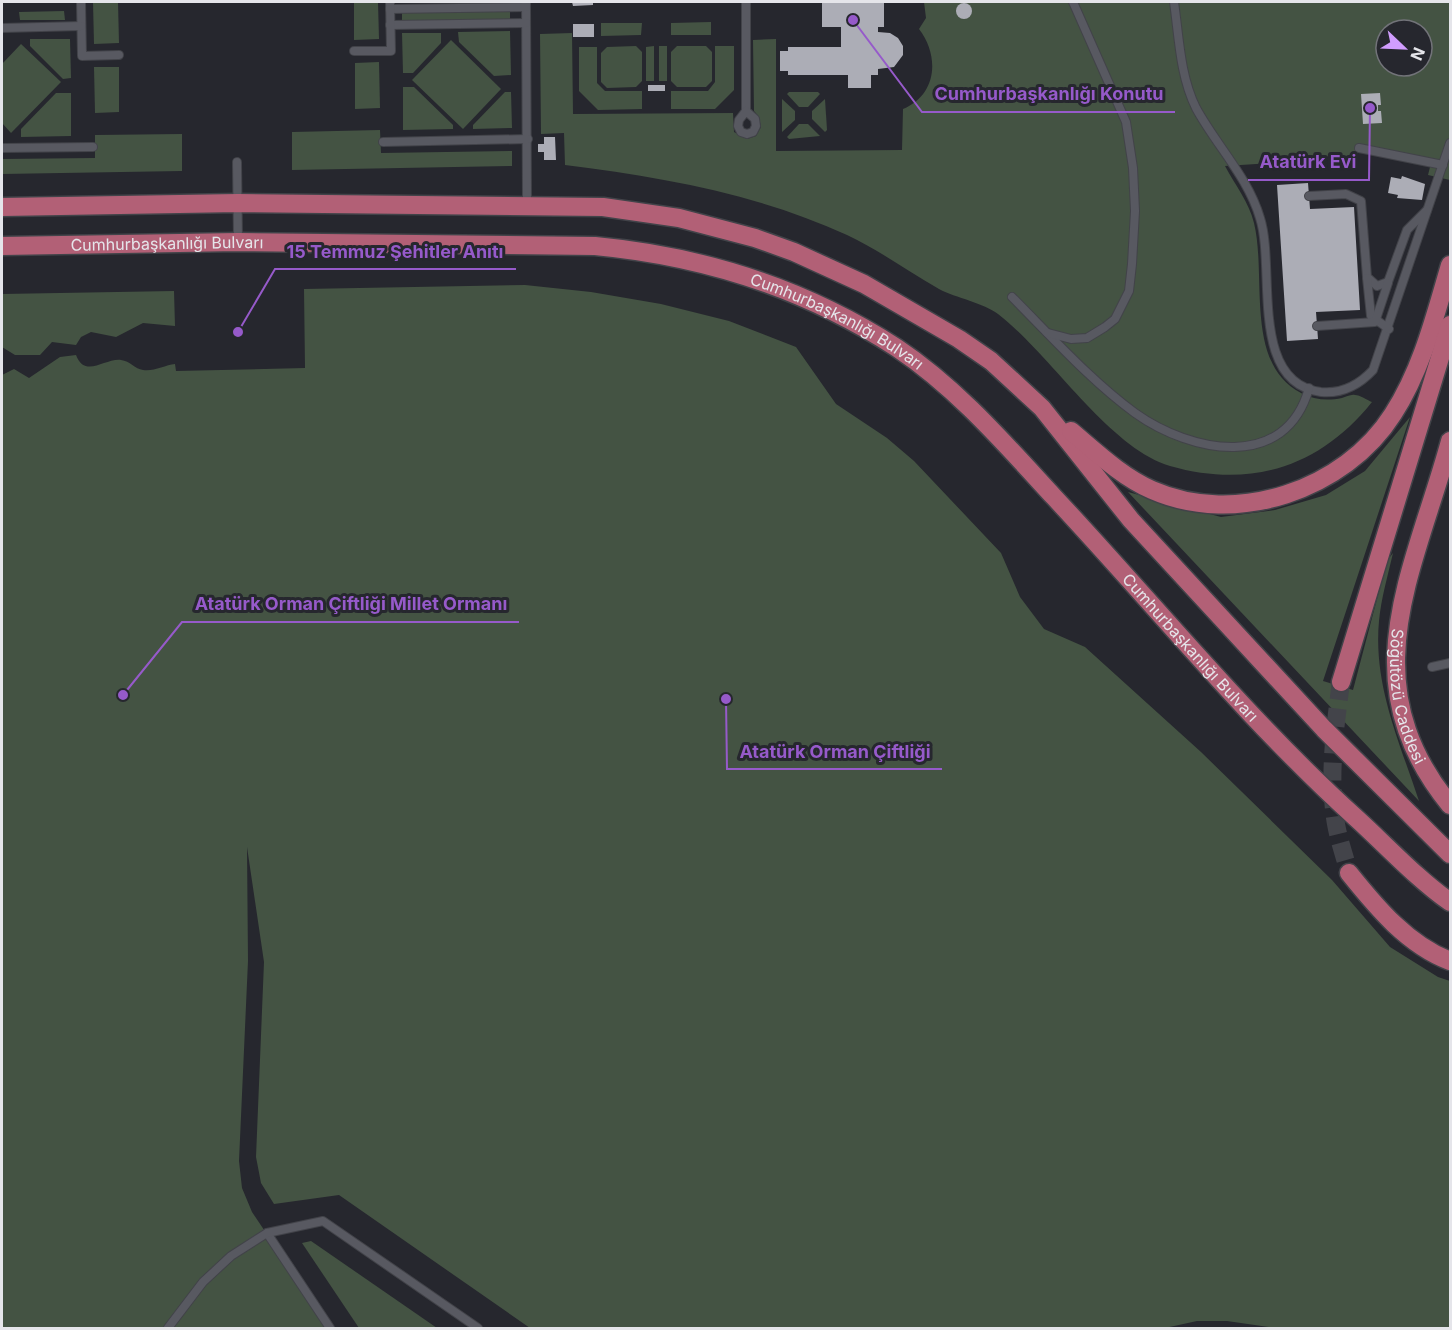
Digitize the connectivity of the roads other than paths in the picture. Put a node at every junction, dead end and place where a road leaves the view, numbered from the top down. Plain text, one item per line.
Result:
1 (81, 2) edge
2 (746, 2) edge
3 (1073, 2) edge
4 (1174, 2) edge
5 (526, 4) edge
6 (390, 5) edge
7 (526, 23) junction
8 (390, 25) junction
9 (81, 27) junction
10 (2, 28) edge
11 (354, 51) dead end
12 (119, 55) dead end
13 (746, 111) dead end
14 (528, 140) junction
15 (383, 142) dead end
16 (1450, 143) edge
17 (93, 147) dead end
18 (2, 148) edge
19 (1359, 148) dead end
20 (237, 162) dead end
21 (1443, 165) junction
22 (1309, 196) dead end
23 (238, 203) junction
24 (527, 206) junction
25 (2, 207) edge
26 (1429, 207) junction
27 (238, 242) junction
28 (2, 246) edge
29 (1450, 265) edge
30 (1367, 277) junction
31 (1388, 282) junction
32 (1012, 297) dead end
33 (1376, 322) junction
34 (1450, 325) edge
35 (1317, 326) dead end
36 (1389, 329) junction
37 (1048, 333) junction
38 (1309, 388) junction
39 (1042, 408) junction
40 (1450, 441) edge
41 (1450, 663) edge
42 (1432, 667) dead end
43 (1341, 682) tunnel mouth
44 (1450, 805) edge
45 (1450, 854) edge
46 (1349, 873) tunnel mouth
47 (1450, 902) edge
48 (1450, 962) edge
49 (267, 1233) junction
50 (168, 1329) edge
51 (330, 1329) edge
52 (478, 1329) edge

1 - 9 lane
2 - 13 lane
3 - 37 lane
4 - 38 lane
5 - 6 lane
5 - 7 lane
6 - 8 lane
7 - 8 lane
7 - 14 lane
8 - 11 lane
9 - 10 lane
9 - 12 lane
14 - 15 lane
14 - 24 lane
16 - 21 lane
17 - 18 lane
19 - 21 lane
20 - 23 lane
21 - 26 lane
22 - 30 lane
23 - 24 main road
23 - 25 main road
23 - 27 lane
24 - 39 main road
26 - 31 lane
26 - 36 lane
27 - 28 main road, Cumhurbaşkanlığı Bulvarı
27 - 47 main road, Cumhurbaşkanlığı Bulvarı
29 - 39 main road
30 - 31 lane
30 - 33 lane
31 - 33 lane
32 - 37 lane
33 - 35 lane
33 - 36 lane
34 - 43 main road
36 - 38 lane
37 - 38 lane
39 - 45 main road
40 - 44 main road, Söğütözü Caddesi
41 - 42 lane
46 - 48 main road
49 - 50 lane
49 - 51 lane
49 - 52 lane

